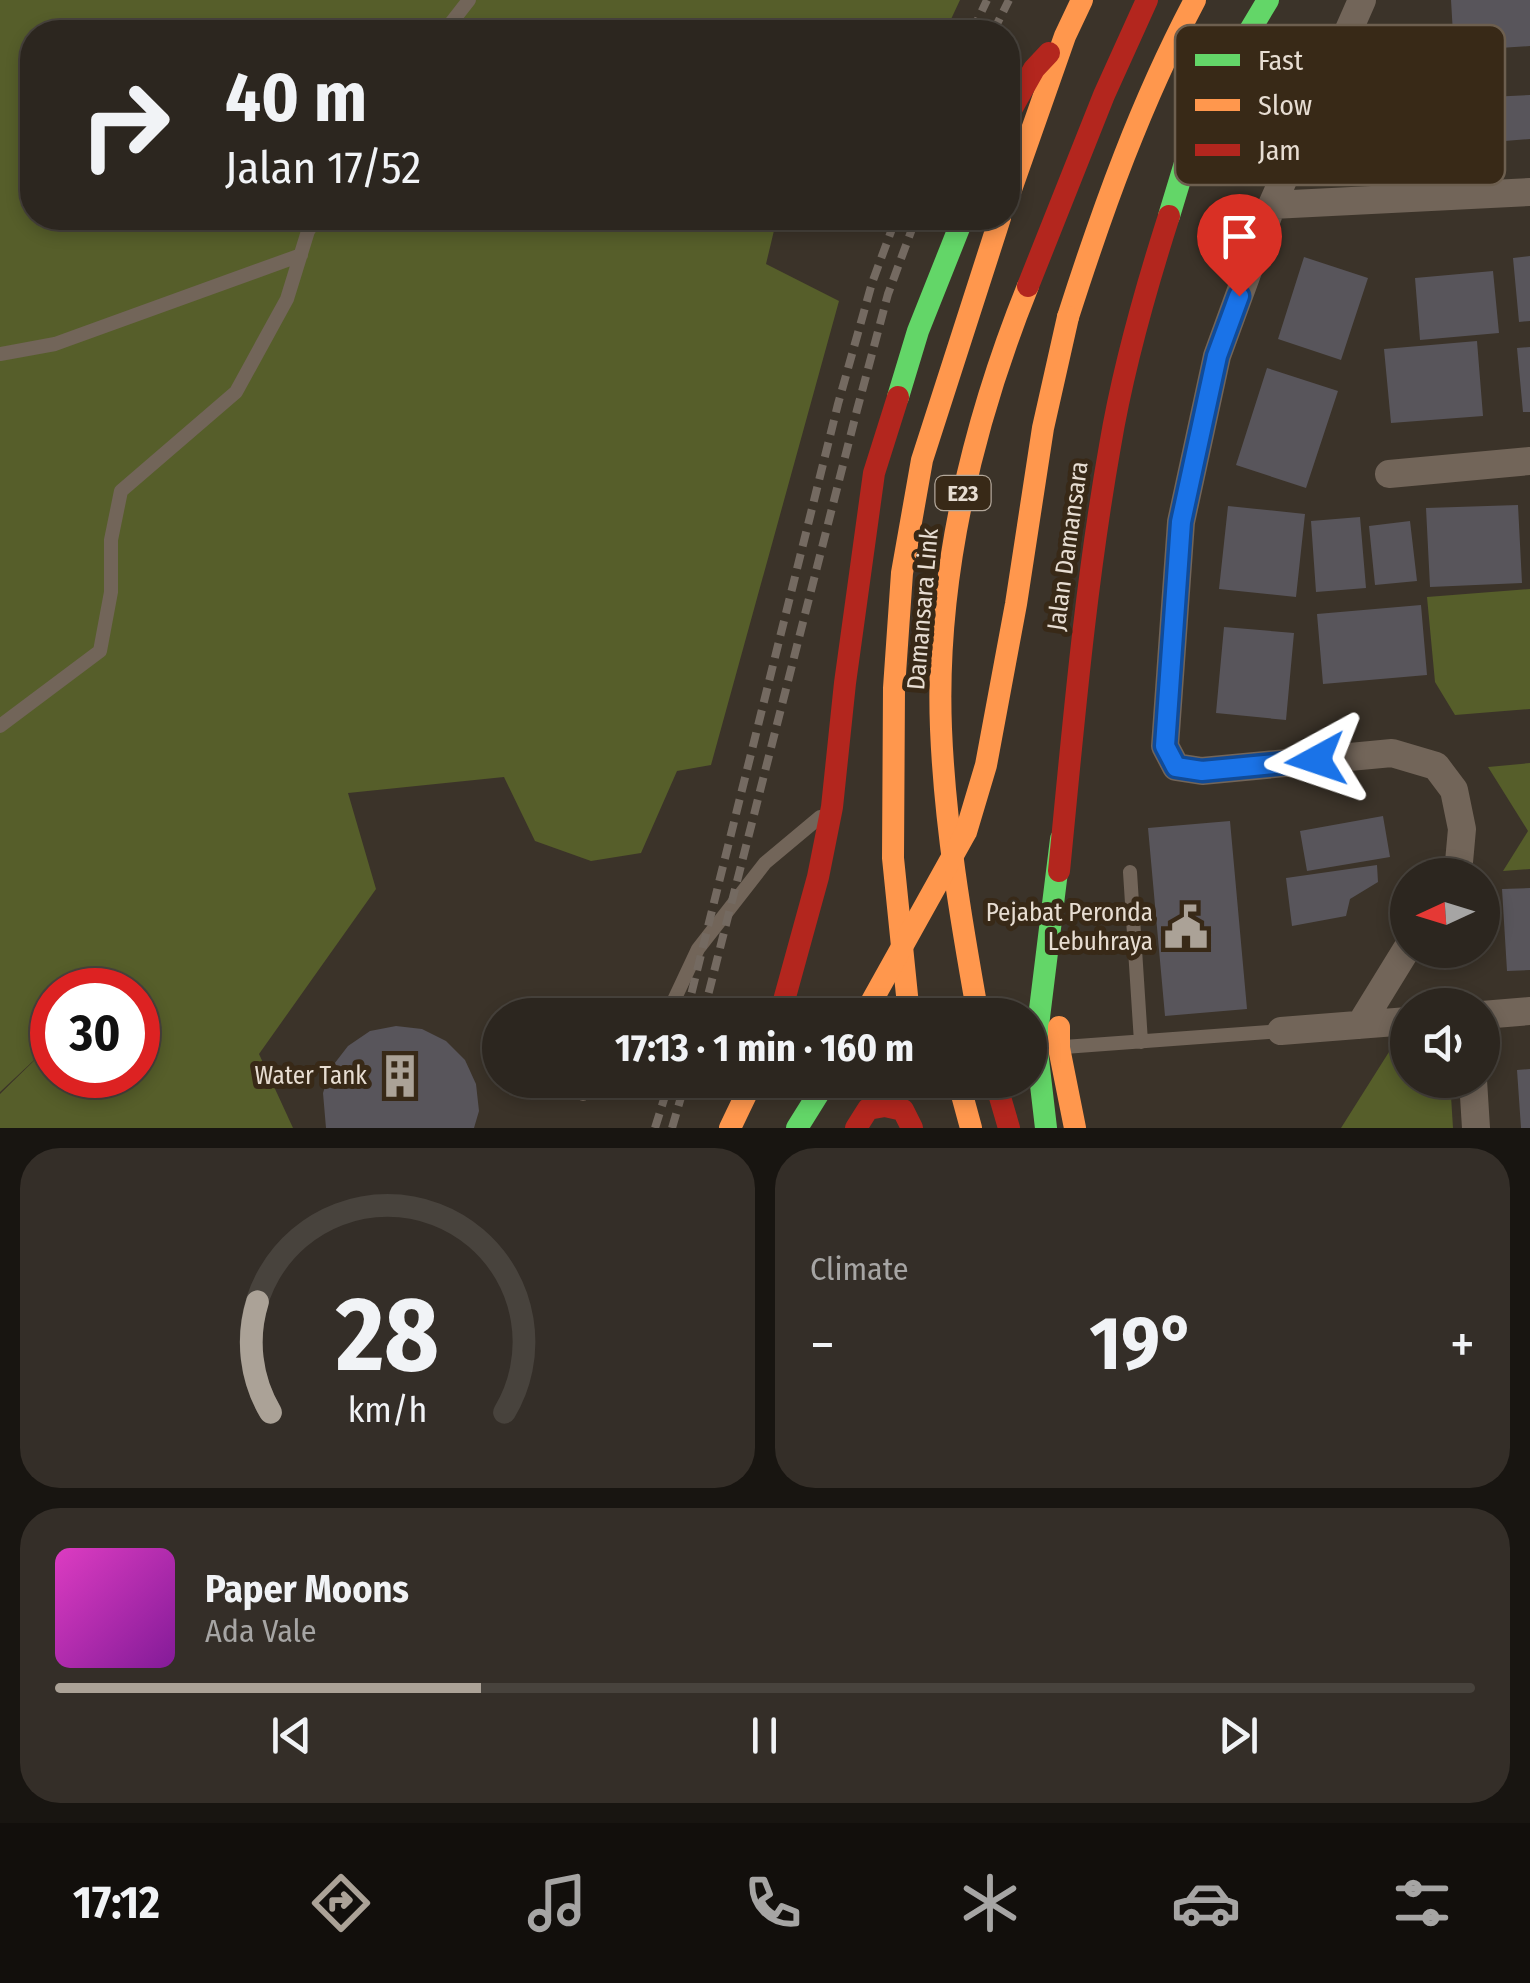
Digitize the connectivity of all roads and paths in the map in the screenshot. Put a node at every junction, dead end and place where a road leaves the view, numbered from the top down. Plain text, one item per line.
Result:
1 (469, 0) edge
2 (1082, 0) edge
3 (1147, 0) edge
4 (1222, 0) edge
5 (1268, 0) edge
6 (1362, 0) edge
7 (1190, 9) edge
8 (453, 20) edge
9 (1253, 25) edge
10 (1351, 25) edge
11 (1065, 36) junction
12 (1175, 37) edge
13 (1020, 94) edge
14 (1020, 164) edge
15 (1178, 185) edge
16 (1281, 185) edge
17 (1530, 192) edge
18 (1272, 205) junction
19 (309, 230) edge
20 (958, 230) edge
21 (996, 230) edge
22 (300, 255) junction
23 (0, 354) edge
24 (1530, 461) edge
25 (1389, 474) dead end
26 (894, 688) junction
27 (0, 726) edge
28 (832, 807) junction
29 (1061, 839) junction
30 (1460, 858) edge
31 (1130, 872) dead end
32 (932, 943) dead end
33 (1395, 968) edge
34 (675, 998) edge
35 (785, 998) edge
36 (873, 998) edge
37 (908, 998) edge
38 (975, 998) edge
39 (1530, 1012) edge
40 (1500, 1014) edge
41 (1390, 1022) edge
42 (1360, 1025) junction
43 (1280, 1031) joint
44 (1142, 1042) junction
45 (1059, 1048) junction
46 (744, 1098) edge
47 (816, 1098) edge
48 (963, 1098) edge
49 (1000, 1098) edge
50 (1474, 1098) edge
51 (730, 1128) edge
52 (798, 1128) edge
53 (856, 1128) edge
54 (912, 1128) edge
55 (971, 1128) edge
56 (1009, 1128) edge
57 (1046, 1128) edge
58 (1075, 1128) edge
59 (1476, 1128) edge

1 - 8 lane
2 - 11 main road
3 - 38 main road, Damansara Link / E23
4 - 7 main road
5 - 9 main road, Jalan Damansara
6 - 10 street
11 - 13 main road
11 - 14 main road
12 - 36 main road, bridge
15 - 29 main road, Jalan Damansara
16 - 18 street
17 - 18 street
18 - 30 street
19 - 22 lane
20 - 28 main road
21 - 26 main road, Damansara Link / E23
22 - 23 lane
22 - 27 lane
24 - 25 street
26 - 32 main road
26 - 37 main road, Damansara Link / E23
28 - 34 lane
28 - 35 main road
29 - 45 main road, Jalan Damansara
29 - 57 main road
31 - 44 lane
33 - 42 street
39 - 40 street
41 - 42 street
42 - 43 street
43 - 44 lane
44 - 45 lane
45 - 58 main road, Jalan Damansara
46 - 51 main road
47 - 52 main road
48 - 55 main road
49 - 56 main road
50 - 59 street
53 - 54 main road

